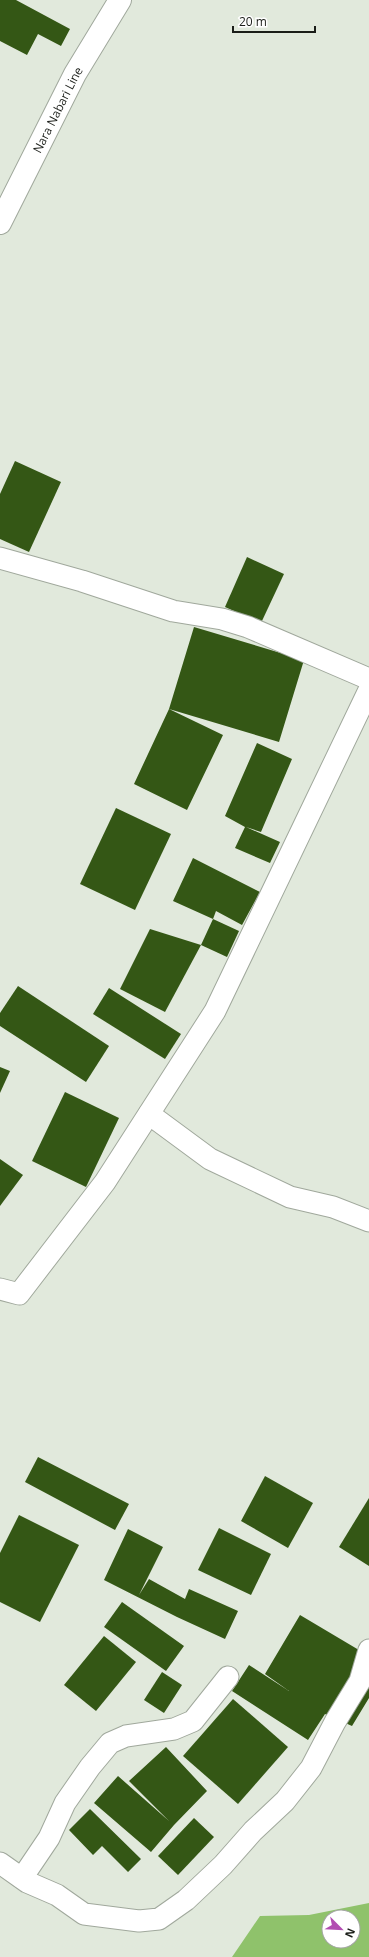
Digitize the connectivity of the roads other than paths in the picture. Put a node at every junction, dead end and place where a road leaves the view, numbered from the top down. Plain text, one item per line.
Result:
1 (120, 0) edge
2 (0, 223) edge
3 (0, 558) edge
4 (369, 679) edge
5 (369, 690) edge
6 (149, 1114) junction
7 (369, 1221) edge
8 (0, 1289) edge
9 (369, 1650) edge
10 (228, 1676) dead end
11 (0, 1863) edge
12 (22, 1878) junction

1 - 2 main road, Nara Nabari Line
3 - 4 street
5 - 6 street
6 - 7 street
6 - 8 street
9 - 12 street
10 - 12 street
11 - 12 street

